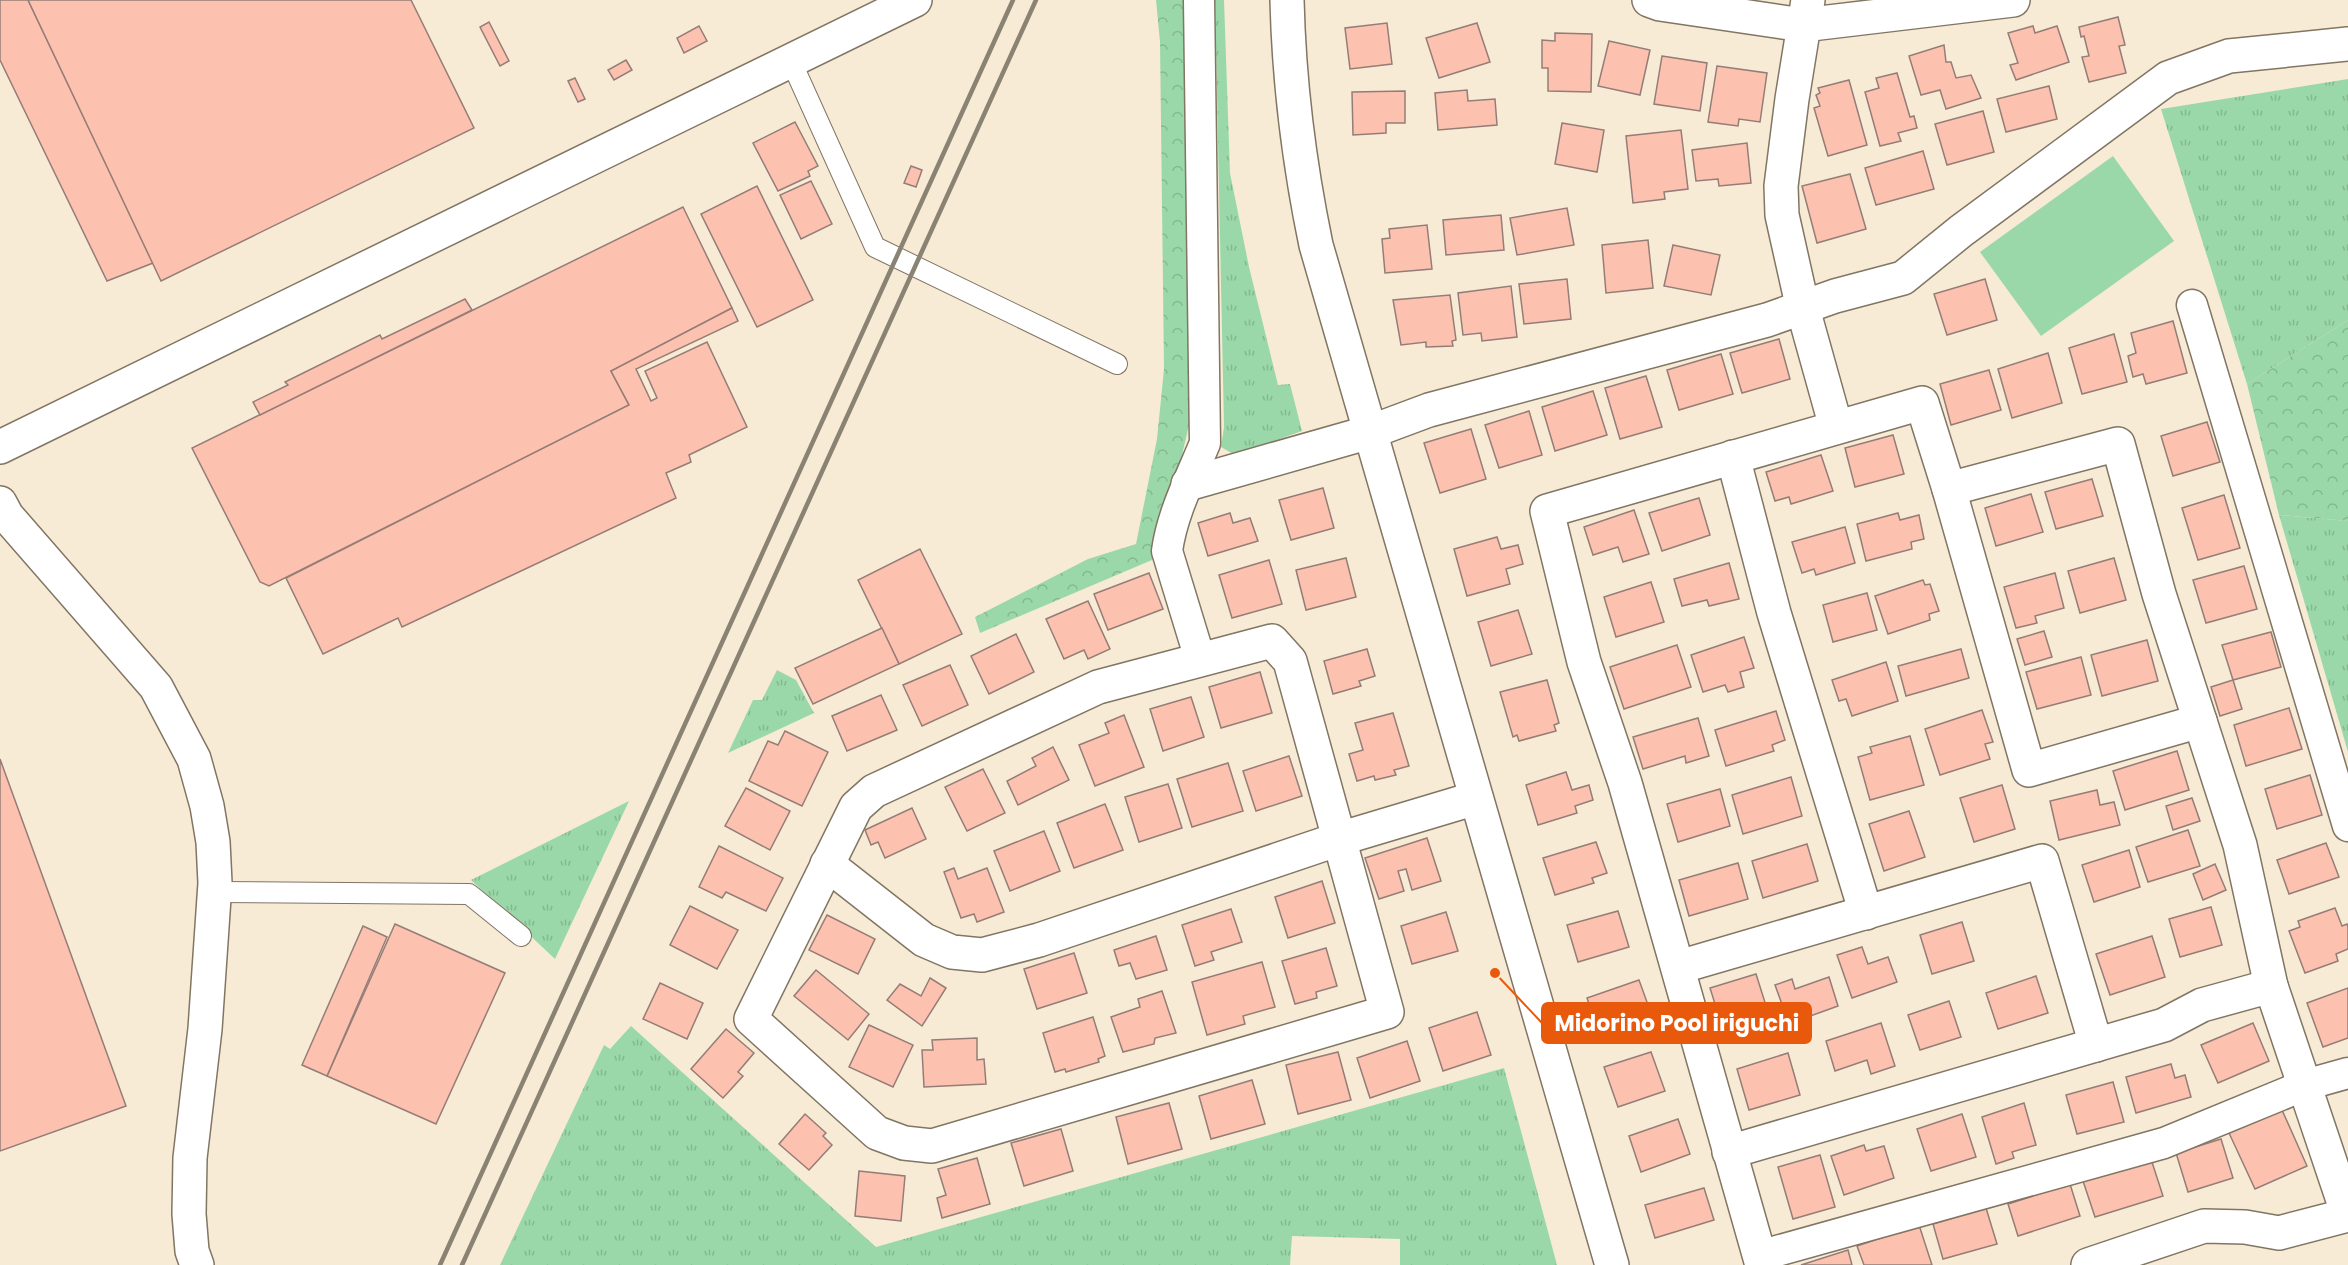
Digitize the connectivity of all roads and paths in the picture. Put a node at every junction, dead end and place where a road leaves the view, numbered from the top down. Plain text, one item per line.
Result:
1 (915, 0) edge
2 (1199, 0) edge
3 (1287, 0) edge
4 (1649, 0) edge
5 (2013, 0) edge
6 (1806, 13) edge
7 (2348, 44) edge
8 (791, 61) junction
9 (2192, 305) dead end
10 (1803, 309) junction
11 (1117, 363) dead end
12 (1836, 427) junction
13 (1370, 432) junction
14 (0, 447) edge
15 (1733, 457) junction
16 (1188, 484) junction
17 (1949, 489) junction
18 (0, 503) edge
19 (1200, 659) junction
20 (2200, 721) junction
21 (1476, 798) junction
22 (2348, 826) edge
23 (1339, 839) junction
24 (827, 864) junction
25 (215, 892) junction
26 (1866, 913) junction
27 (520, 936) dead end
28 (1679, 968) junction
29 (2271, 986) junction
30 (2096, 1045) junction
31 (2348, 1073) edge
32 (2305, 1085) junction
33 (1730, 1152) junction
34 (1760, 1261) edge
35 (197, 1265) edge
36 (1612, 1265) edge
37 (2088, 1265) edge

1 - 8 street
2 - 16 street
3 - 13 street
4 - 6 street
5 - 6 street
6 - 10 street
7 - 10 street
8 - 11 lane
8 - 14 street
9 - 22 street
10 - 12 street
10 - 13 street
12 - 15 street
12 - 17 street
13 - 16 street
13 - 21 street
15 - 26 street
15 - 28 street
16 - 19 street
17 - 20 street
17 - 20 street
18 - 25 street
19 - 23 street
19 - 24 street
20 - 29 street
21 - 23 street
21 - 36 street
23 - 24 street
23 - 24 street
25 - 27 lane
25 - 35 street
26 - 28 street
26 - 30 street
28 - 33 street
29 - 30 street
29 - 32 street
30 - 33 street
31 - 32 street
32 - 34 street
32 - 37 street
33 - 34 street

